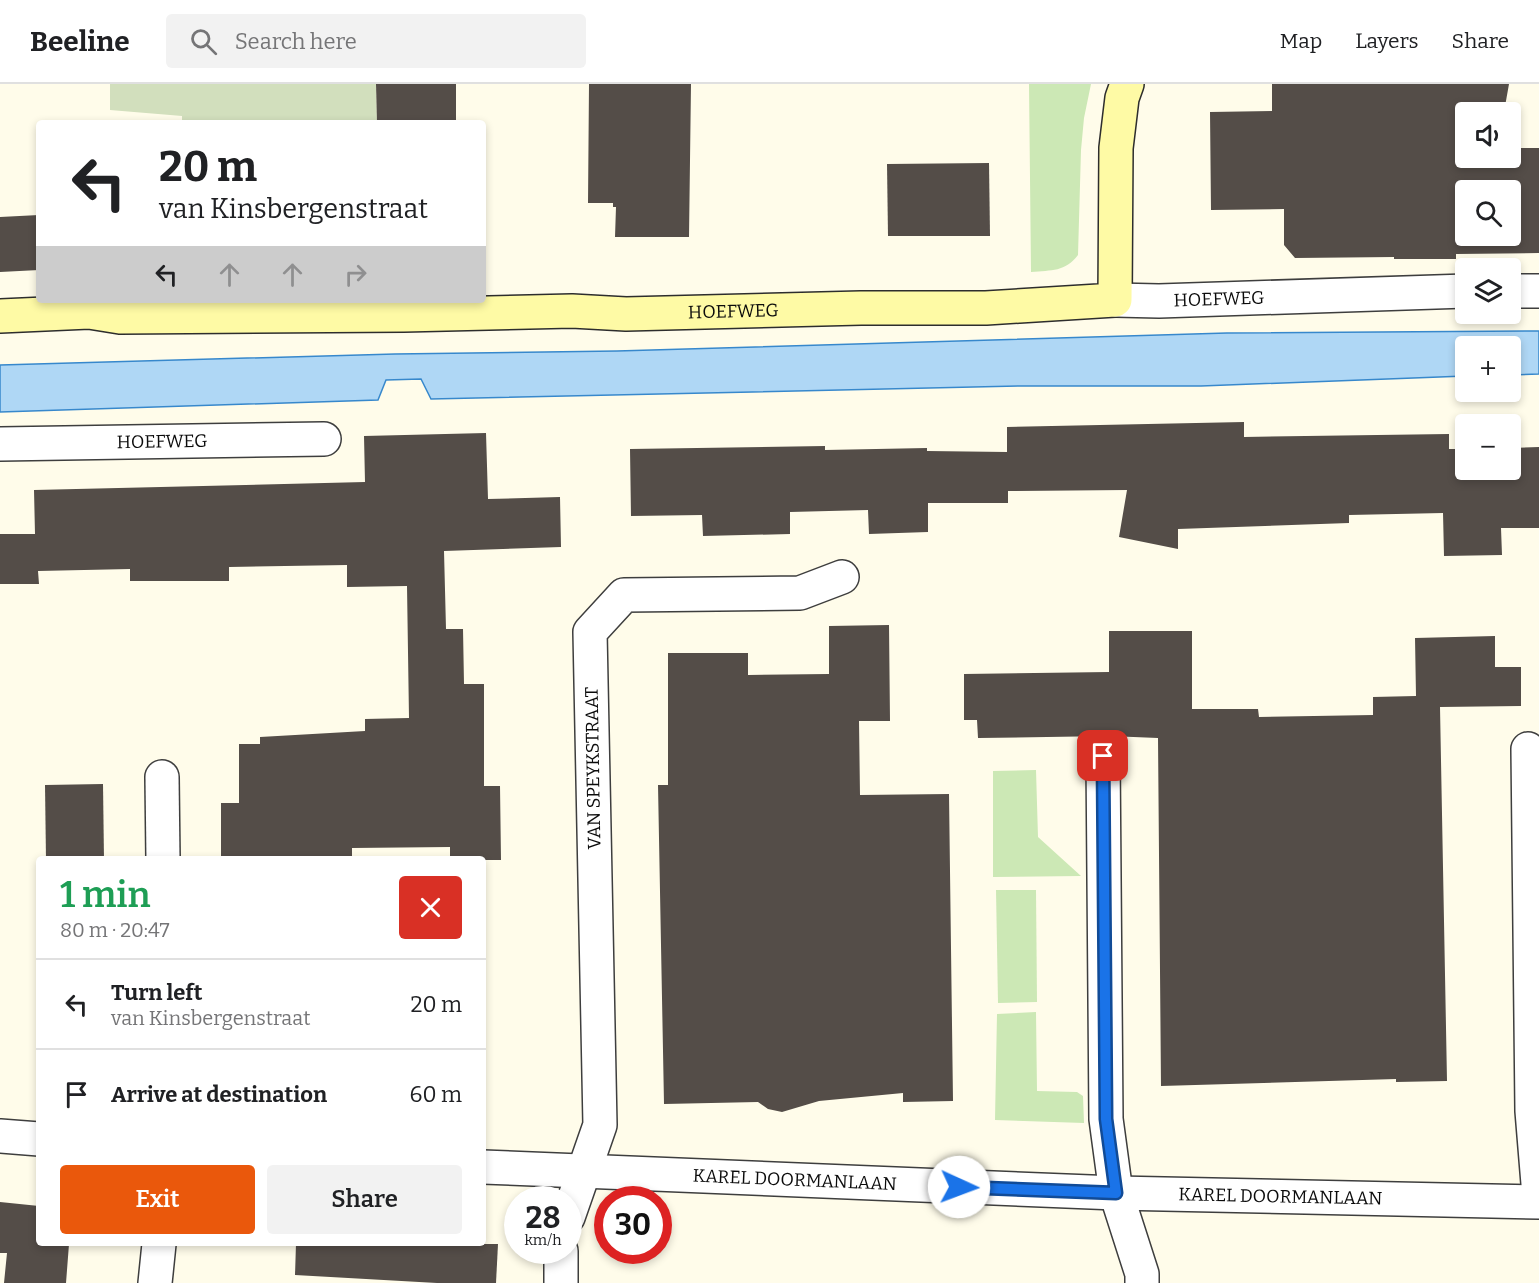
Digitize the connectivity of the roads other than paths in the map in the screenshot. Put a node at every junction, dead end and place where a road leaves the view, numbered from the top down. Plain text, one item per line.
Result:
1 (1127, 84) edge
2 (1455, 291) edge
3 (1521, 291) edge
4 (1539, 291) edge
5 (1115, 300) junction
6 (0, 316) edge
7 (324, 439) dead end
8 (0, 444) edge
9 (842, 577) dead end
10 (1528, 749) dead end
11 (1103, 756) dead end
12 (162, 777) dead end
13 (163, 856) edge
14 (0, 1136) edge
15 (36, 1139) edge
16 (486, 1167) edge
17 (585, 1172) junction
18 (580, 1186) edge
19 (1116, 1193) junction
20 (1539, 1196) edge
21 (1539, 1202) edge
22 (159, 1246) edge
23 (561, 1264) edge
24 (155, 1283) edge
25 (561, 1283) edge
26 (1142, 1283) edge

1 - 5 street
2 - 5 street, HOEFWEG
3 - 4 street
5 - 6 street, HOEFWEG
7 - 8 street, HOEFWEG
9 - 17 street, VAN SPEYKSTRAAT
10 - 20 street
11 - 19 street
12 - 13 street
14 - 15 street
16 - 17 street, KAREL DOORMANLAAN
17 - 18 street, VAN SPEYKSTRAAT
17 - 19 street, KAREL DOORMANLAAN
19 - 21 street, KAREL DOORMANLAAN
19 - 26 street
22 - 24 street
23 - 25 street

